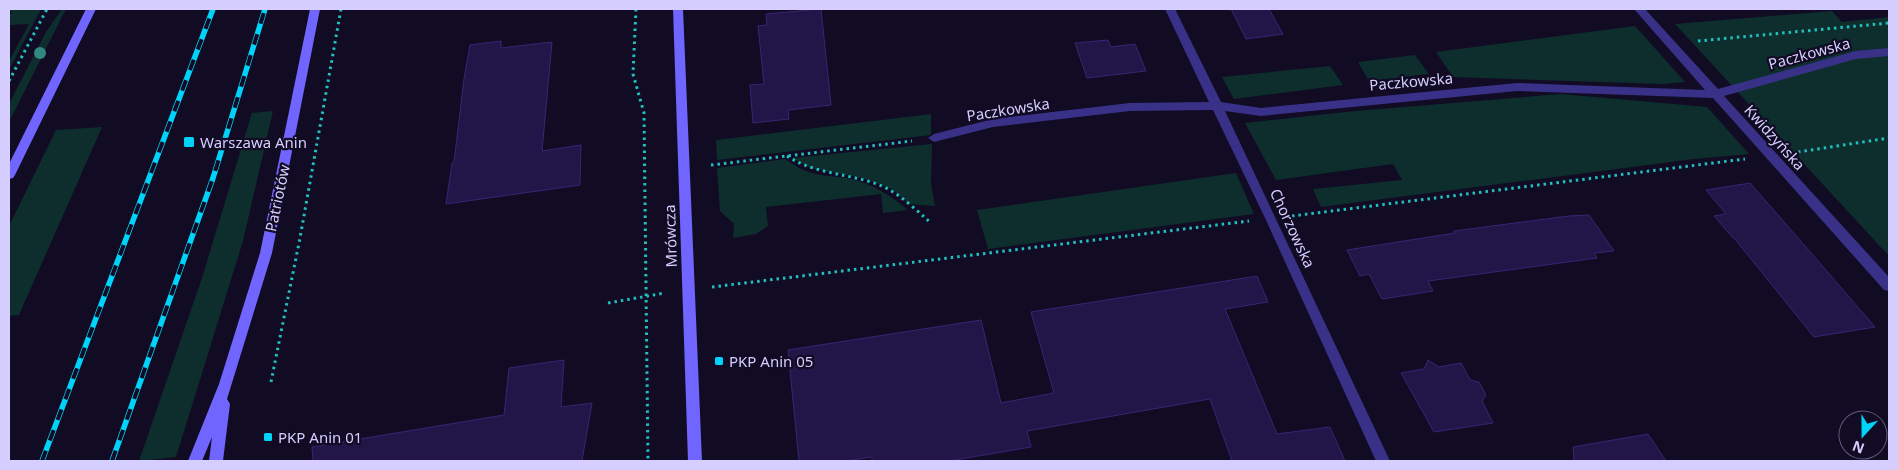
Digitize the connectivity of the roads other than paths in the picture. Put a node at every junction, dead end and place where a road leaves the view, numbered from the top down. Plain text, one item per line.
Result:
1 (90, 9) edge
2 (315, 9) edge
3 (678, 9) edge
4 (1170, 9) edge
5 (1639, 9) edge
6 (1889, 52) edge
7 (1716, 94) junction
8 (1217, 106) junction
9 (934, 138) road end
10 (9, 175) edge
11 (1889, 286) edge
12 (226, 384) junction
13 (195, 461) edge
14 (216, 461) edge
15 (695, 461) edge
16 (1383, 461) edge

1 - 10 main road
2 - 12 main road, Patriotów
3 - 15 main road, Mrówcza
4 - 8 street, Chorzowska
5 - 7 street, Kwidzyńska
6 - 7 street, Paczkowska
7 - 8 street, Paczkowska
7 - 11 street, Kwidzyńska
8 - 9 street, Paczkowska
8 - 16 street, Chorzowska
12 - 13 main road, Patriotów
12 - 14 main road, Patriotów

